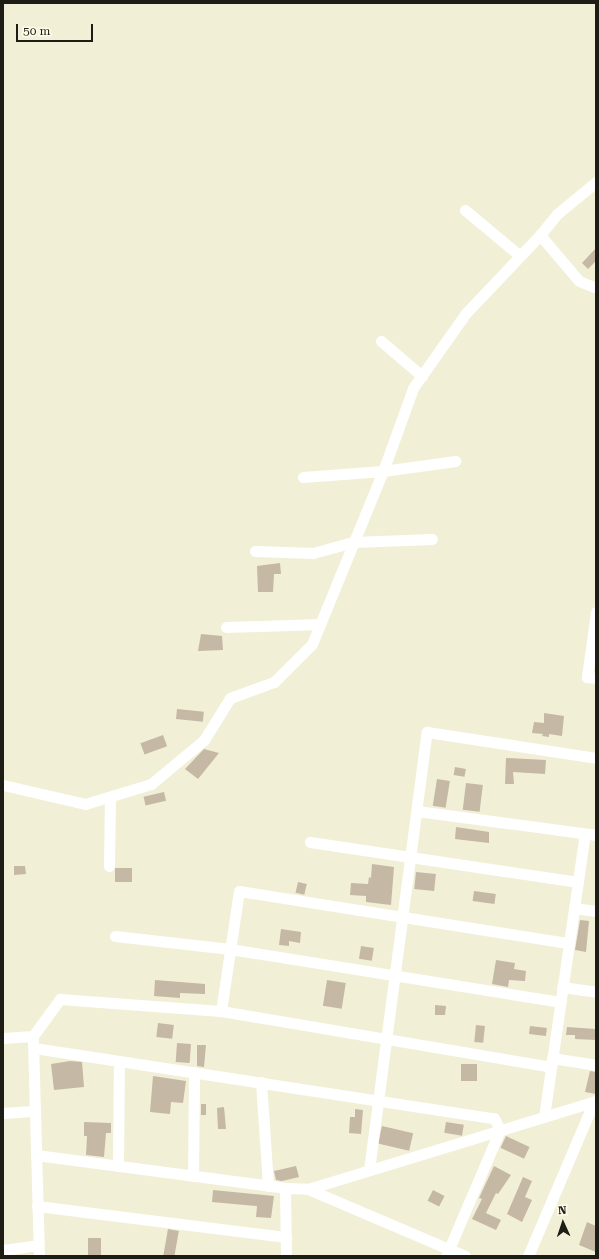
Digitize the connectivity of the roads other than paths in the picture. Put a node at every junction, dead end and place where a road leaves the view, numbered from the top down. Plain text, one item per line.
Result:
1 (596, 182) edge
2 (465, 210) dead end
3 (540, 235) junction
4 (519, 256) junction
5 (596, 288) edge
6 (381, 341) dead end
7 (422, 376) junction
8 (455, 461) dead end
9 (383, 471) junction
10 (303, 477) dead end
11 (432, 539) dead end
12 (353, 542) junction
13 (255, 551) dead end
14 (596, 612) edge
15 (320, 624) junction
16 (226, 627) dead end
17 (596, 678) edge
18 (596, 758) edge
19 (3, 784) edge
20 (110, 796) junction
21 (417, 811) junction
22 (584, 834) junction
23 (596, 835) edge
24 (310, 842) dead end
25 (411, 857) junction
26 (109, 866) dead end
27 (578, 882) junction
28 (574, 908) junction
29 (596, 911) edge
30 (403, 917) junction
31 (115, 936) dead end
32 (569, 943) junction
33 (230, 949) junction
34 (395, 975) junction
35 (562, 987) junction
36 (596, 992) edge
37 (560, 1002) junction
38 (221, 1011) junction
39 (33, 1036) junction
40 (3, 1038) edge
41 (386, 1039) junction
42 (34, 1048) junction
43 (119, 1061) junction
44 (552, 1063) junction
45 (596, 1065) edge
46 (194, 1072) junction
47 (261, 1082) junction
48 (378, 1100) junction
49 (595, 1101) edge
50 (35, 1111) junction
51 (3, 1113) edge
52 (544, 1117) junction
53 (500, 1130) junction
54 (36, 1155) junction
55 (118, 1166) junction
56 (369, 1170) junction
57 (193, 1176) junction
58 (268, 1186) junction
59 (285, 1188) junction
60 (308, 1189) junction
61 (37, 1206) junction
62 (286, 1237) junction
63 (3, 1250) edge
64 (38, 1251) edge
65 (447, 1253) edge
66 (286, 1256) edge
67 (465, 1256) edge
68 (528, 1256) edge

1 - 3 street
2 - 4 street
3 - 4 street
3 - 5 street
4 - 7 street
6 - 7 street
7 - 9 street
8 - 9 street
9 - 10 street
9 - 12 street
11 - 12 street
12 - 13 street
12 - 15 street
14 - 17 street
15 - 16 street
15 - 20 street
18 - 21 street
19 - 20 street
20 - 26 street
21 - 22 street
21 - 25 street
22 - 23 street
22 - 27 street
24 - 25 street
25 - 27 street
25 - 30 street
27 - 28 street
28 - 29 street
28 - 32 street
30 - 32 street
30 - 33 street
30 - 34 street
31 - 33 street
32 - 35 street
33 - 34 street
33 - 38 street
34 - 37 street
34 - 41 street
35 - 36 street
35 - 37 street
37 - 44 street
38 - 39 street
38 - 41 street
39 - 40 street
39 - 42 street
41 - 44 street
41 - 48 street
42 - 43 street
42 - 50 street
43 - 46 street
43 - 55 street
44 - 45 street
44 - 52 street
46 - 47 street
46 - 57 street
47 - 48 street
47 - 58 street
48 - 53 street
48 - 56 street
49 - 52 street
49 - 68 street
50 - 51 street
50 - 54 street
52 - 53 street
53 - 56 street
53 - 65 street
54 - 55 street
54 - 61 street
55 - 57 street
56 - 60 street
57 - 58 street
58 - 59 street
59 - 60 street
59 - 62 street
60 - 65 street
61 - 62 street
61 - 64 street
62 - 66 street
63 - 64 street
65 - 67 street

